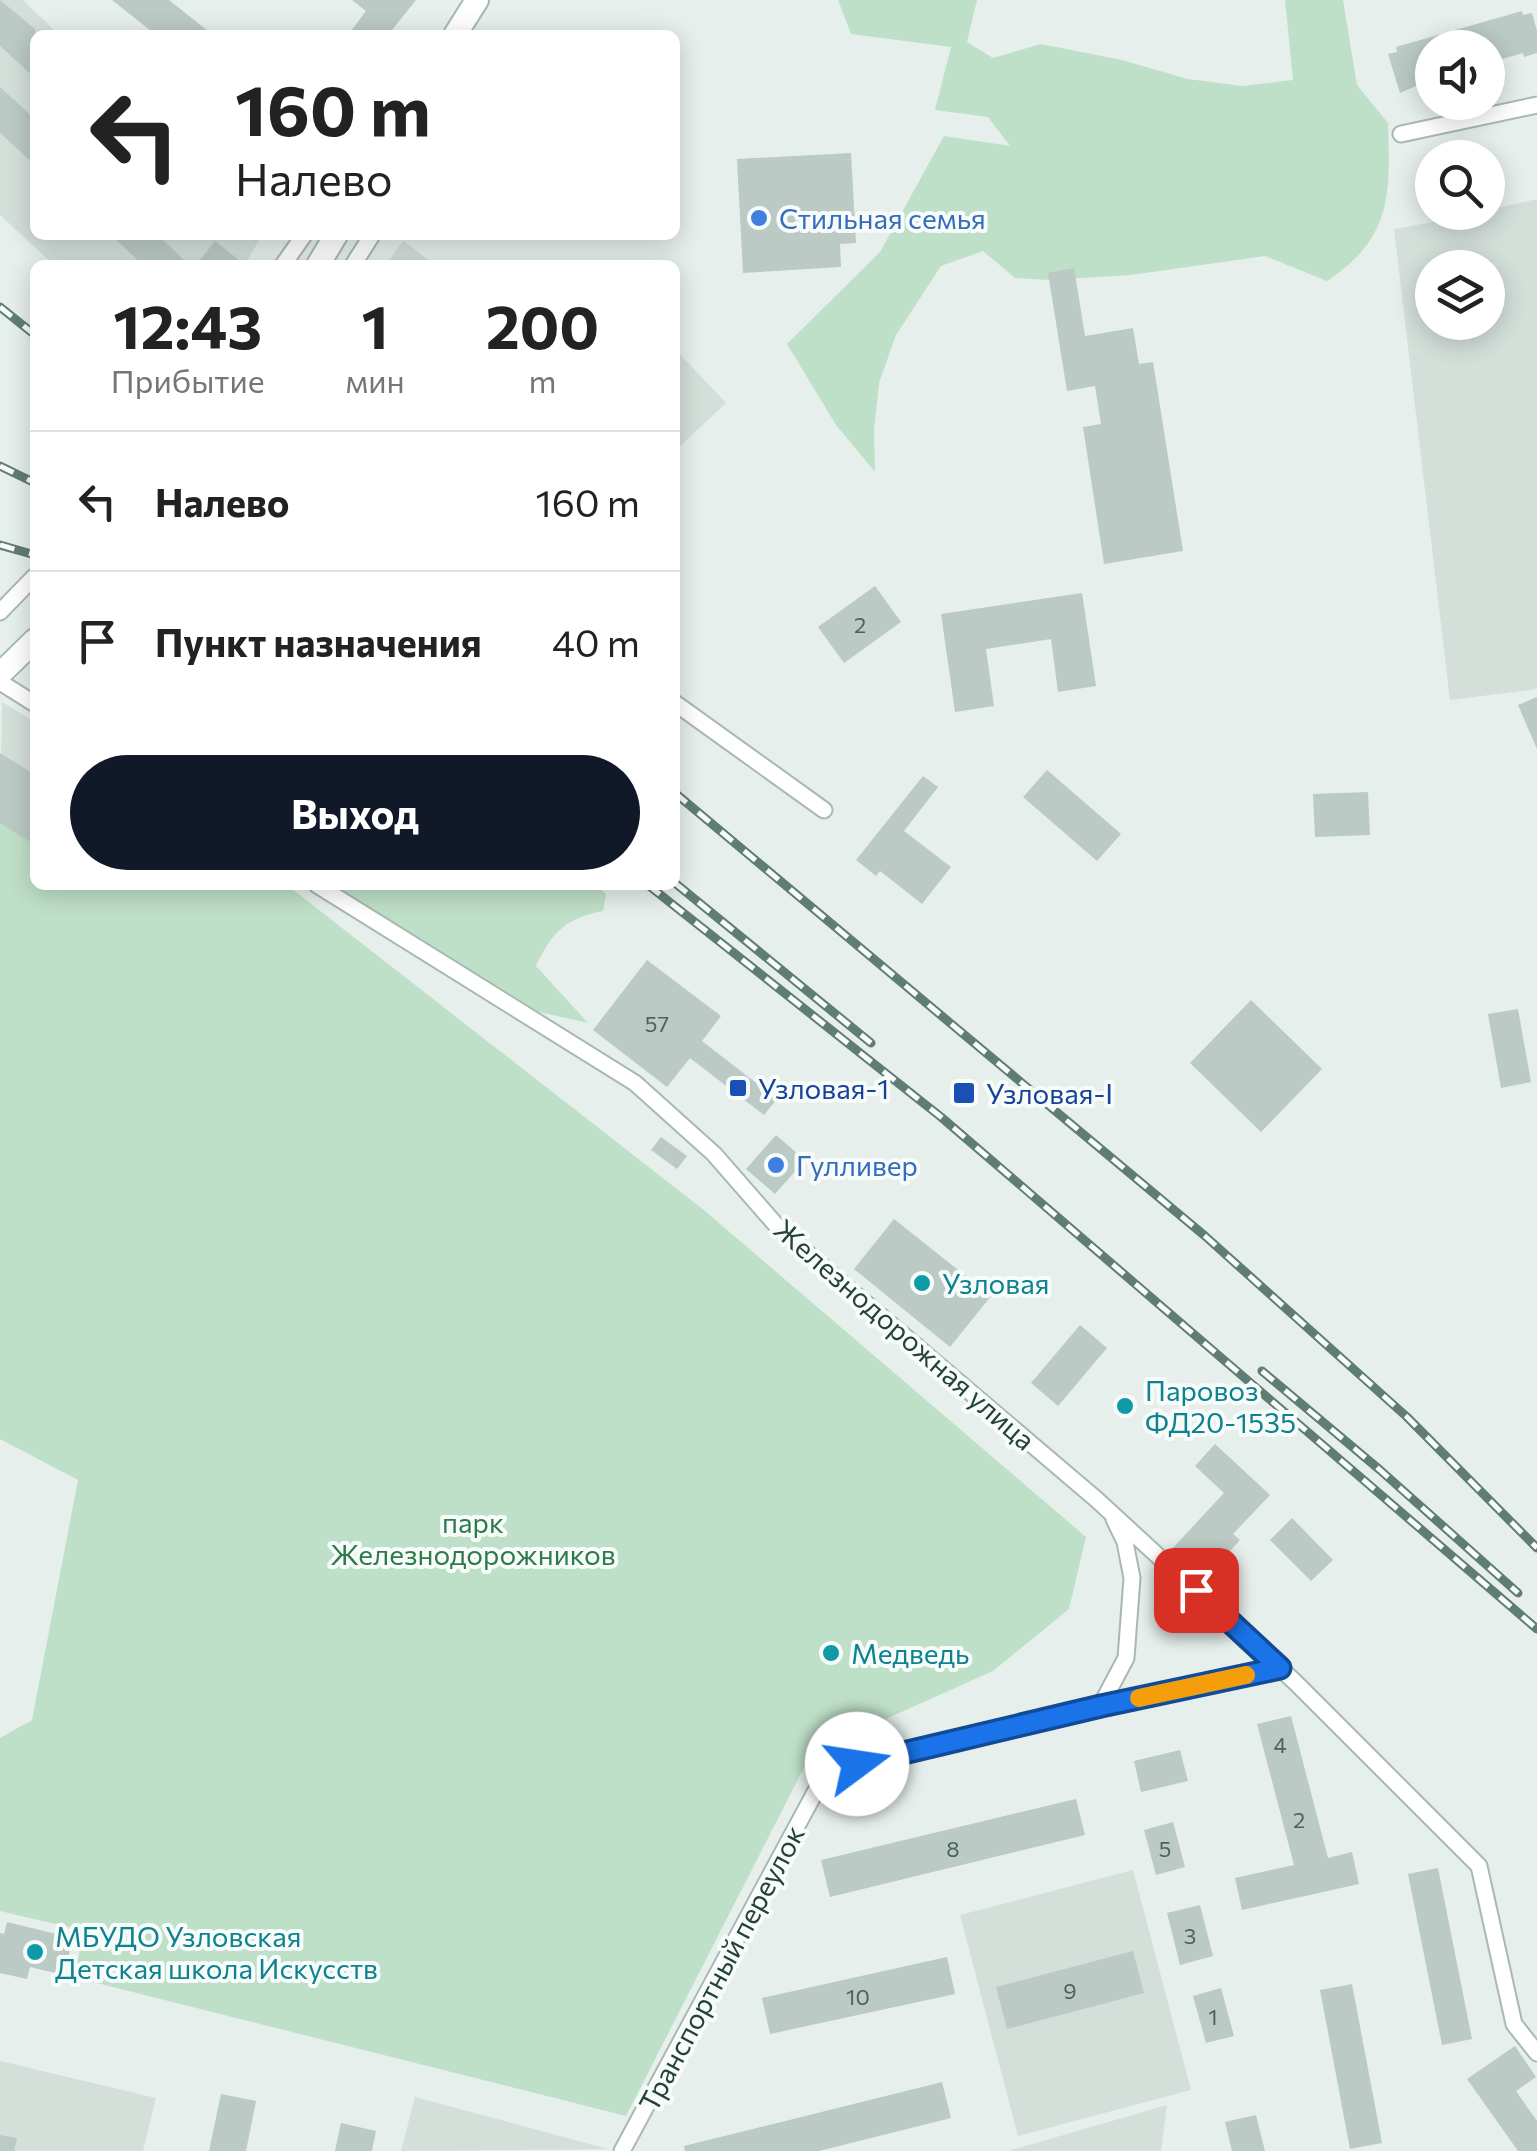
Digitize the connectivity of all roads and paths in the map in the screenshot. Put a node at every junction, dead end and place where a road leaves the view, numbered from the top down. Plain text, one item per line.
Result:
1 (1537, 105) edge
2 (1401, 134) dead end
3 (30, 581) edge
4 (0, 612) edge
5 (30, 645) edge
6 (0, 678) edge
7 (30, 700) edge
8 (680, 707) edge
9 (824, 810) dead end
10 (326, 890) edge
11 (1112, 1513) junction
12 (1280, 1668) junction
13 (1101, 1706) junction
14 (1537, 2053) edge
15 (622, 2151) edge

1 - 2 street
3 - 4 street
5 - 6 main road
6 - 7 street
8 - 9 street
10 - 11 street, Железнодорожная улица
11 - 12 street, Железнодорожная улица
11 - 13 street
12 - 13 street, Транспортный переулок
12 - 14 street
13 - 15 street, Транспортный переулок

